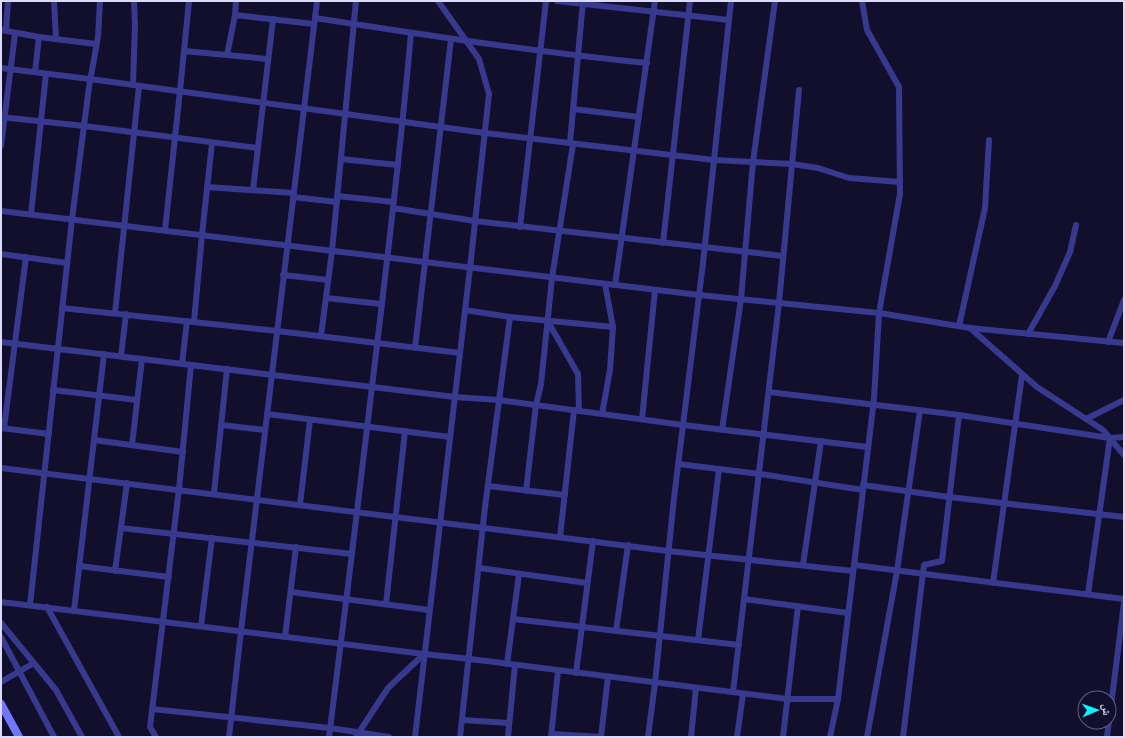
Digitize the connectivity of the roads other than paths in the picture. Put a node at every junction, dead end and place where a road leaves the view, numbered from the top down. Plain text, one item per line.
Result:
1 (8, 1) edge
2 (54, 1) edge
3 (100, 1) edge
4 (134, 1) edge
5 (189, 1) edge
6 (236, 1) edge
7 (317, 1) edge
8 (356, 1) edge
9 (438, 1) edge
10 (546, 1) edge
11 (557, 1) edge
12 (623, 1) edge
13 (655, 1) edge
14 (690, 1) edge
15 (731, 1) edge
16 (775, 1) edge
17 (862, 1) edge
18 (583, 2) edge
19 (623, 8) junction
20 (654, 12) junction
21 (235, 15) junction
22 (688, 15) junction
23 (273, 19) junction
24 (729, 20) junction
25 (314, 21) junction
26 (354, 24) junction
27 (4, 30) edge
28 (411, 33) junction
29 (15, 34) junction
30 (38, 37) junction
31 (56, 38) junction
32 (451, 39) junction
33 (466, 41) junction
34 (96, 44) junction
35 (184, 51) junction
36 (540, 51) junction
37 (227, 55) junction
38 (578, 56) junction
39 (268, 59) junction
40 (647, 63) junction
41 (1, 68) edge
42 (11, 70) junction
43 (35, 72) junction
44 (46, 74) junction
45 (90, 79) junction
46 (136, 85) junction
47 (799, 90) dead end
48 (180, 91) junction
49 (263, 103) junction
50 (304, 108) junction
51 (573, 109) junction
52 (345, 114) junction
53 (639, 117) junction
54 (3, 118) edge
55 (41, 122) junction
56 (403, 122) junction
57 (84, 126) junction
58 (440, 127) junction
59 (134, 132) junction
60 (485, 133) junction
61 (175, 138) junction
62 (530, 139) junction
63 (989, 140) dead end
64 (212, 143) junction
65 (572, 143) junction
66 (1, 146) edge
67 (258, 148) junction
68 (634, 151) junction
69 (673, 155) junction
70 (341, 159) junction
71 (714, 160) junction
72 (753, 162) junction
73 (792, 164) junction
74 (398, 165) junction
75 (900, 182) junction
76 (207, 187) junction
77 (253, 190) junction
78 (293, 195) junction
79 (337, 199) junction
80 (394, 202) junction
81 (393, 208) junction
82 (1, 211) edge
83 (31, 214) junction
84 (430, 214) junction
85 (72, 219) junction
86 (475, 221) junction
87 (1076, 225) dead end
88 (124, 226) junction
89 (520, 226) junction
90 (165, 230) junction
91 (560, 231) junction
92 (202, 235) junction
93 (621, 238) junction
94 (663, 243) junction
95 (287, 245) junction
96 (704, 248) junction
97 (332, 250) junction
98 (745, 252) junction
99 (1, 254) edge
100 (783, 256) junction
101 (26, 257) junction
102 (388, 257) junction
103 (425, 262) junction
104 (67, 263) junction
105 (470, 268) junction
106 (283, 275) junction
107 (552, 278) junction
108 (328, 280) junction
109 (605, 284) junction
110 (615, 285) junction
111 (655, 290) junction
112 (699, 295) junction
113 (326, 298) junction
114 (741, 299) junction
115 (1124, 300) edge
116 (779, 303) junction
117 (382, 304) junction
118 (62, 308) junction
119 (465, 310) junction
120 (115, 313) junction
121 (879, 313) junction
122 (126, 314) junction
123 (510, 317) junction
124 (547, 320) junction
125 (186, 321) junction
126 (194, 322) junction
127 (959, 326) junction
128 (613, 327) junction
129 (970, 328) junction
130 (277, 331) junction
131 (1028, 334) junction
132 (321, 336) junction
133 (1, 342) edge
134 (1108, 342) junction
135 (15, 343) junction
136 (378, 343) junction
137 (1124, 344) edge
138 (58, 348) junction
139 (415, 348) junction
140 (104, 354) junction
141 (460, 354) junction
142 (121, 356) junction
143 (142, 359) junction
144 (182, 364) junction
145 (191, 365) junction
146 (227, 369) junction
147 (272, 375) junction
148 (1022, 375) junction
149 (372, 387) junction
150 (53, 390) junction
151 (769, 392) junction
152 (100, 395) junction
153 (455, 397) junction
154 (137, 400) junction
155 (499, 400) junction
156 (1124, 400) edge
157 (873, 404) junction
158 (536, 405) junction
159 (577, 410) junction
160 (920, 410) junction
161 (267, 414) junction
162 (602, 414) junction
163 (959, 415) junction
164 (642, 419) junction
165 (1086, 419) junction
166 (310, 420) junction
167 (1015, 423) junction
168 (221, 425) junction
169 (683, 425) junction
170 (367, 427) junction
171 (3, 428) edge
172 (265, 430) junction
173 (722, 430) junction
174 (405, 432) junction
175 (49, 434) junction
176 (764, 434) junction
177 (450, 437) junction
178 (1124, 437) edge
179 (1110, 438) junction
180 (94, 440) junction
181 (821, 441) junction
182 (132, 445) junction
183 (868, 446) junction
184 (183, 452) junction
185 (1124, 455) edge
186 (678, 464) junction
187 (1, 468) edge
188 (719, 469) junction
189 (44, 472) junction
190 (760, 474) junction
191 (90, 478) junction
192 (127, 483) junction
193 (816, 483) junction
194 (488, 486) junction
195 (863, 488) junction
196 (179, 489) junction
197 (526, 490) junction
198 (908, 492) junction
199 (214, 494) junction
200 (565, 495) junction
201 (949, 497) junction
202 (257, 499) junction
203 (1004, 503) junction
204 (300, 504) junction
205 (357, 511) junction
206 (1099, 514) junction
207 (396, 516) junction
208 (1124, 516) edge
209 (440, 522) junction
210 (483, 527) junction
211 (121, 528) junction
212 (174, 533) junction
213 (560, 537) junction
214 (212, 538) junction
215 (593, 541) junction
216 (251, 542) junction
217 (628, 545) junction
218 (296, 547) junction
219 (668, 551) junction
220 (352, 554) junction
221 (708, 555) junction
222 (749, 559) junction
223 (79, 566) junction
224 (804, 566) junction
225 (479, 568) junction
226 (854, 568) junction
227 (115, 571) junction
228 (897, 571) junction
229 (519, 574) junction
230 (923, 574) junction
231 (168, 577) junction
232 (587, 583) junction
233 (993, 583) junction
234 (291, 592) junction
235 (1088, 594) junction
236 (347, 599) junction
237 (744, 599) junction
238 (1124, 599) edge
239 (1, 602) edge
240 (1124, 603) edge
241 (386, 604) junction
242 (30, 605) junction
243 (798, 606) junction
244 (47, 607) junction
245 (429, 610) junction
246 (74, 611) junction
247 (848, 613) junction
248 (513, 619) junction
249 (163, 622) junction
250 (1, 623) edge
251 (201, 626) junction
252 (582, 627) junction
253 (241, 631) junction
254 (616, 631) junction
255 (660, 636) junction
256 (1, 637) edge
257 (286, 637) junction
258 (698, 640) junction
259 (341, 644) junction
260 (739, 645) junction
261 (424, 654) junction
262 (470, 659) junction
263 (34, 663) junction
264 (507, 664) junction
265 (515, 665) junction
266 (558, 671) junction
267 (19, 672) junction
268 (576, 673) junction
269 (608, 677) junction
270 (1, 682) edge
271 (655, 683) junction
272 (696, 688) junction
273 (733, 692) junction
274 (743, 694) junction
275 (787, 699) junction
276 (838, 699) junction
277 (1, 704) edge
278 (152, 709) junction
279 (231, 717) junction
280 (462, 720) junction
281 (509, 723) junction
282 (330, 728) junction
283 (357, 735) edge
284 (551, 735) edge
285 (19, 737) edge
286 (54, 737) edge
287 (82, 737) edge
288 (119, 737) edge
289 (156, 737) edge
290 (229, 737) edge
291 (329, 737) edge
292 (390, 737) edge
293 (415, 737) edge
294 (460, 737) edge
295 (508, 737) edge
296 (602, 737) edge
297 (648, 737) edge
298 (691, 737) edge
299 (737, 737) edge
300 (783, 737) edge
301 (830, 737) edge
302 (867, 737) edge
303 (903, 737) edge
304 (1107, 737) edge

1 - 27 street
2 - 31 street
3 - 34 street
4 - 46 street
5 - 35 street
6 - 21 street
7 - 25 street
8 - 26 street
9 - 33 street
10 - 36 street
11 - 18 street
12 - 19 street
13 - 20 street
14 - 22 street
15 - 24 street
16 - 72 street
17 - 75 street
18 - 19 street
18 - 38 street
19 - 20 street
20 - 22 street
20 - 40 street
21 - 23 street
21 - 37 street
22 - 24 street
22 - 69 street
23 - 25 street
23 - 39 street
24 - 71 street
25 - 26 street
25 - 50 street
26 - 28 street
26 - 52 street
27 - 29 street
28 - 32 street
28 - 56 street
29 - 30 street
29 - 42 street
30 - 31 street
30 - 43 street
31 - 34 street
32 - 33 street
32 - 58 street
33 - 36 street
33 - 60 street
34 - 45 street
35 - 37 street
35 - 48 street
36 - 38 street
36 - 62 street
37 - 39 street
38 - 40 street
38 - 51 street
39 - 49 street
40 - 53 street
41 - 42 street
42 - 43 street
42 - 54 street
43 - 44 street
44 - 45 street
44 - 55 street
45 - 46 street
45 - 57 street
46 - 48 street
46 - 59 street
47 - 73 street
48 - 49 street
48 - 61 street
49 - 50 street
49 - 67 street
50 - 52 street
50 - 78 street
51 - 53 street
51 - 65 street
52 - 56 street
52 - 70 street
53 - 68 street
54 - 55 street
54 - 66 street
55 - 57 street
55 - 83 street
56 - 58 street
56 - 74 street
57 - 59 street
57 - 85 street
58 - 60 street
58 - 84 street
59 - 61 street
59 - 88 street
60 - 62 street
60 - 86 street
61 - 64 street
61 - 90 street
62 - 65 street
62 - 89 street
63 - 127 street
64 - 67 street
64 - 76 street
65 - 68 street
65 - 91 street
67 - 77 street
68 - 69 street
68 - 93 street
69 - 71 street
69 - 94 street
70 - 74 street
70 - 79 street
71 - 72 street
71 - 96 street
72 - 73 street
72 - 98 street
73 - 75 street
73 - 100 street
74 - 80 street
75 - 121 street
76 - 77 street
76 - 92 street
77 - 78 street
78 - 79 street
78 - 95 street
79 - 80 street
79 - 97 street
80 - 81 street
81 - 84 street
81 - 102 street
82 - 83 street
83 - 85 street
84 - 86 street
84 - 103 street
85 - 88 street
85 - 104 street
86 - 89 street
86 - 105 street
87 - 131 street
88 - 90 street
88 - 120 street
89 - 91 street
90 - 92 street
91 - 93 street
91 - 107 street
92 - 95 street
92 - 126 street
93 - 94 street
93 - 110 street
94 - 96 street
95 - 97 street
95 - 106 street
96 - 98 street
96 - 112 street
97 - 102 street
97 - 108 street
98 - 100 street
98 - 114 street
99 - 101 street
100 - 116 street
101 - 104 street
101 - 135 street
102 - 103 street
102 - 117 street
103 - 105 street
103 - 139 street
104 - 118 street
105 - 107 street
105 - 119 street
106 - 108 street
106 - 130 street
107 - 109 street
107 - 124 street
108 - 113 street
109 - 110 street
109 - 128 street
110 - 111 street
111 - 112 street
111 - 164 street
112 - 114 street
112 - 169 street
113 - 117 street
113 - 132 street
114 - 116 street
114 - 173 street
115 - 134 street
116 - 121 street
116 - 151 street
117 - 136 street
118 - 120 street
118 - 138 street
119 - 123 street
119 - 141 street
120 - 122 street
121 - 127 street
121 - 157 street
122 - 125 street
122 - 142 street
123 - 124 street
123 - 155 street
124 - 128 street
124 - 158 street
124 - 159 street
125 - 126 street
125 - 144 street
126 - 130 street
127 - 129 street
128 - 162 street
129 - 131 street
129 - 148 street
130 - 132 street
130 - 147 street
131 - 134 street
132 - 136 street
133 - 135 street
134 - 137 street
135 - 138 street
135 - 171 street
136 - 139 street
136 - 149 street
138 - 140 street
138 - 150 street
139 - 141 street
140 - 142 street
140 - 152 street
141 - 153 street
142 - 143 street
143 - 144 street
143 - 154 street
144 - 145 street
145 - 146 street
145 - 184 street
146 - 147 street
146 - 168 street
147 - 149 street
147 - 161 street
148 - 165 street
148 - 167 street
149 - 153 street
149 - 170 street
150 - 152 street
150 - 175 street
151 - 157 street
151 - 176 street
152 - 154 street
152 - 180 street
153 - 155 street
153 - 177 street
154 - 182 street
155 - 158 street
155 - 194 street
156 - 165 street
157 - 160 street
157 - 183 street
158 - 159 street
158 - 197 street
159 - 162 street
159 - 200 street
160 - 163 street
160 - 198 street
161 - 166 street
161 - 172 street
162 - 164 street
163 - 167 street
163 - 201 street
164 - 169 street
165 - 179 street
166 - 170 street
166 - 204 street
167 - 179 street
167 - 203 street
168 - 172 street
168 - 199 street
169 - 173 street
169 - 186 street
170 - 174 street
170 - 205 street
171 - 175 street
172 - 202 street
173 - 176 street
174 - 177 street
174 - 207 street
175 - 189 street
176 - 181 street
176 - 190 street
177 - 209 street
178 - 179 street
179 - 185 street
179 - 206 street
180 - 182 street
180 - 191 street
181 - 183 street
181 - 193 street
182 - 184 street
183 - 195 street
184 - 196 street
186 - 188 street
186 - 219 street
187 - 189 street
188 - 190 street
188 - 221 street
189 - 191 street
189 - 242 street
190 - 193 street
190 - 222 street
191 - 192 street
191 - 223 street
192 - 196 street
192 - 211 street
193 - 195 street
193 - 224 street
194 - 197 street
194 - 210 street
195 - 198 street
195 - 226 street
196 - 199 street
196 - 212 street
197 - 200 street
198 - 201 street
198 - 228 street
199 - 202 street
200 - 213 street
201 - 203 street
201 - 230 street
202 - 204 street
202 - 216 street
203 - 206 street
203 - 233 street
204 - 205 street
205 - 207 street
205 - 220 street
206 - 208 street
206 - 235 street
207 - 209 street
207 - 241 street
209 - 210 street
209 - 245 street
210 - 213 street
210 - 225 street
211 - 212 street
211 - 227 street
212 - 214 street
212 - 231 street
213 - 215 street
214 - 216 street
214 - 251 street
215 - 217 street
215 - 232 street
216 - 218 street
216 - 253 street
217 - 219 street
217 - 254 street
218 - 220 street
218 - 234 street
219 - 221 street
219 - 255 street
220 - 236 street
221 - 222 street
221 - 258 street
222 - 224 street
222 - 237 street
223 - 227 street
223 - 246 street
224 - 226 street
225 - 229 street
225 - 262 street
226 - 228 street
226 - 247 street
227 - 231 street
228 - 230 street
228 - 302 street
229 - 232 street
229 - 248 street
230 - 233 street
230 - 303 street
231 - 249 street
232 - 252 street
233 - 235 street
234 - 236 street
234 - 257 street
235 - 238 street
236 - 241 street
236 - 259 street
237 - 243 street
237 - 260 street
239 - 242 street
240 - 304 street
241 - 245 street
242 - 244 street
243 - 247 street
243 - 275 street
244 - 246 street
244 - 288 street
245 - 261 street
246 - 249 street
247 - 276 street
248 - 252 street
248 - 264 street
249 - 251 street
249 - 278 street
250 - 263 street
251 - 253 street
252 - 254 street
252 - 268 street
253 - 257 street
253 - 279 street
254 - 255 street
255 - 258 street
255 - 271 street
256 - 267 street
257 - 259 street
258 - 260 street
259 - 261 street
259 - 282 street
260 - 273 street
261 - 262 street
261 - 283 street
261 - 293 street
262 - 264 street
262 - 280 street
263 - 267 street
263 - 287 street
264 - 265 street
265 - 266 street
265 - 281 street
266 - 268 street
266 - 284 street
267 - 270 street
267 - 286 street
268 - 269 street
269 - 271 street
269 - 296 street
271 - 272 street
271 - 297 street
272 - 273 street
272 - 298 street
273 - 274 street
274 - 275 street
274 - 299 street
275 - 276 street
275 - 300 street
276 - 301 street
277 - 285 street
278 - 279 street
278 - 289 street
279 - 282 street
279 - 290 street
280 - 281 street
280 - 294 street
281 - 295 street
282 - 283 street
282 - 291 street
283 - 292 street
284 - 296 street

